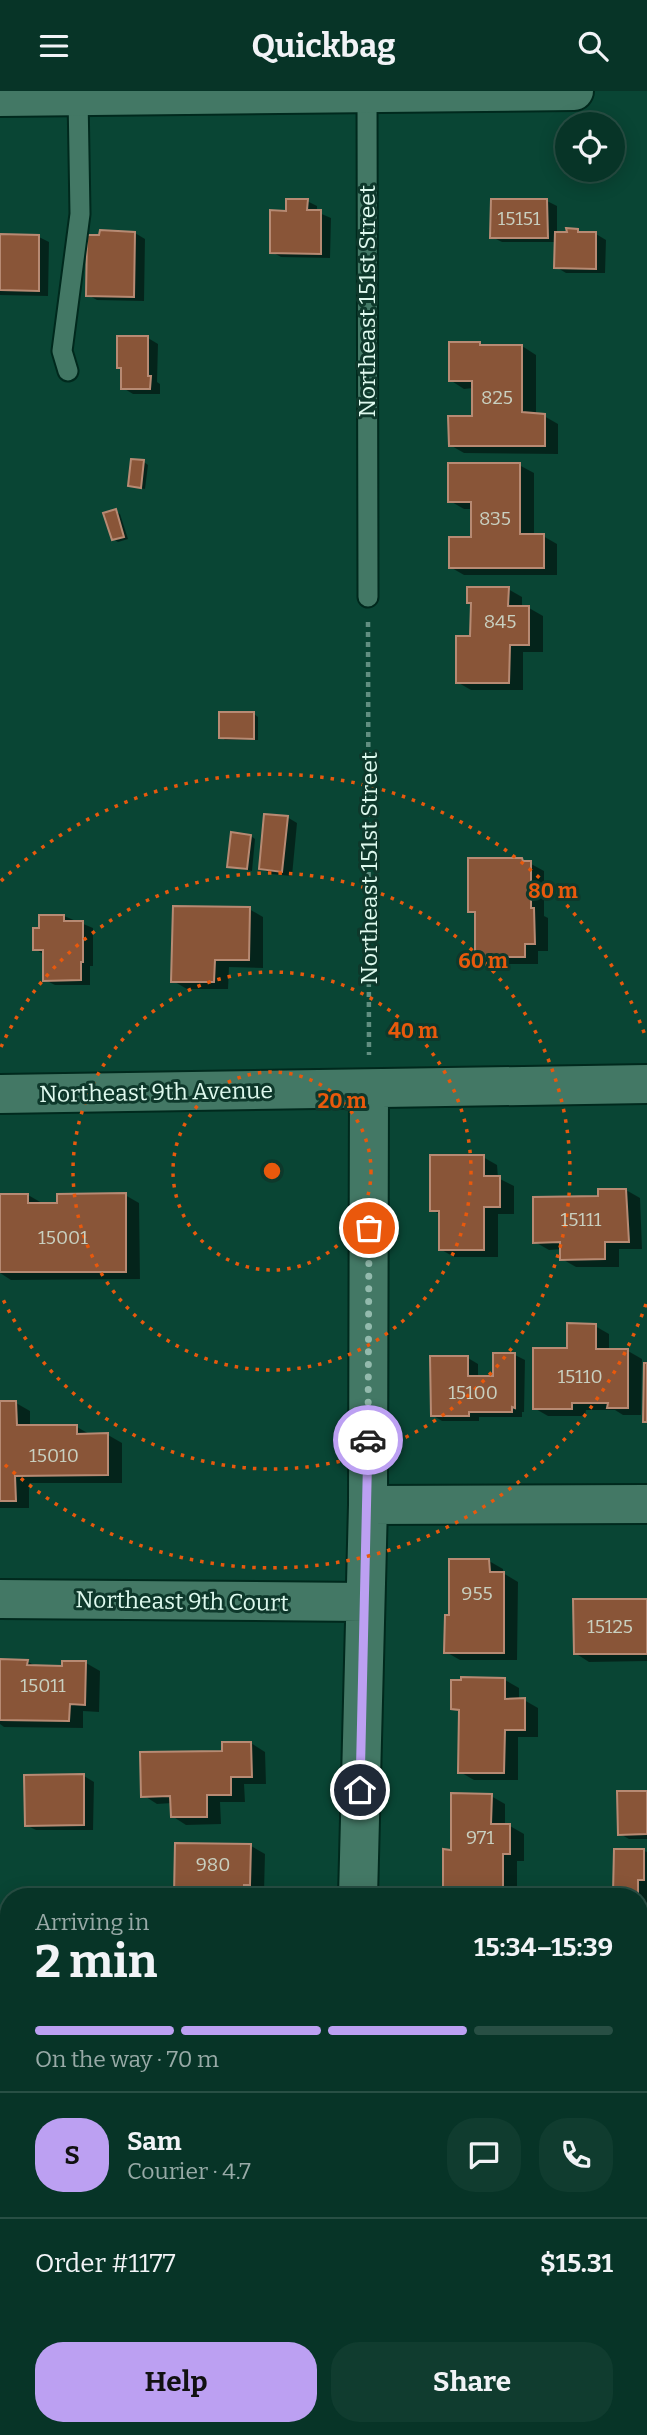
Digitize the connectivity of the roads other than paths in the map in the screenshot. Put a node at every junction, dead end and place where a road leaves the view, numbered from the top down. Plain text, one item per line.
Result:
1 (574, 91) edge
2 (367, 92) edge
3 (78, 96) junction
4 (0, 97) edge
5 (68, 371) dead end
6 (368, 597) road end
7 (647, 1084) edge
8 (369, 1089) junction
9 (0, 1094) edge
10 (647, 1504) edge
11 (368, 1505) junction
12 (0, 1599) edge
13 (364, 1602) junction
14 (358, 1888) edge

1 - 2 street
2 - 3 street
2 - 6 lane, Northeast 151st Street
3 - 4 street
3 - 5 lane
7 - 8 street, Northeast 9th Avenue
8 - 9 street, Northeast 9th Avenue
8 - 11 street
10 - 11 street
11 - 13 street
12 - 13 street, Northeast 9th Court
13 - 14 street

